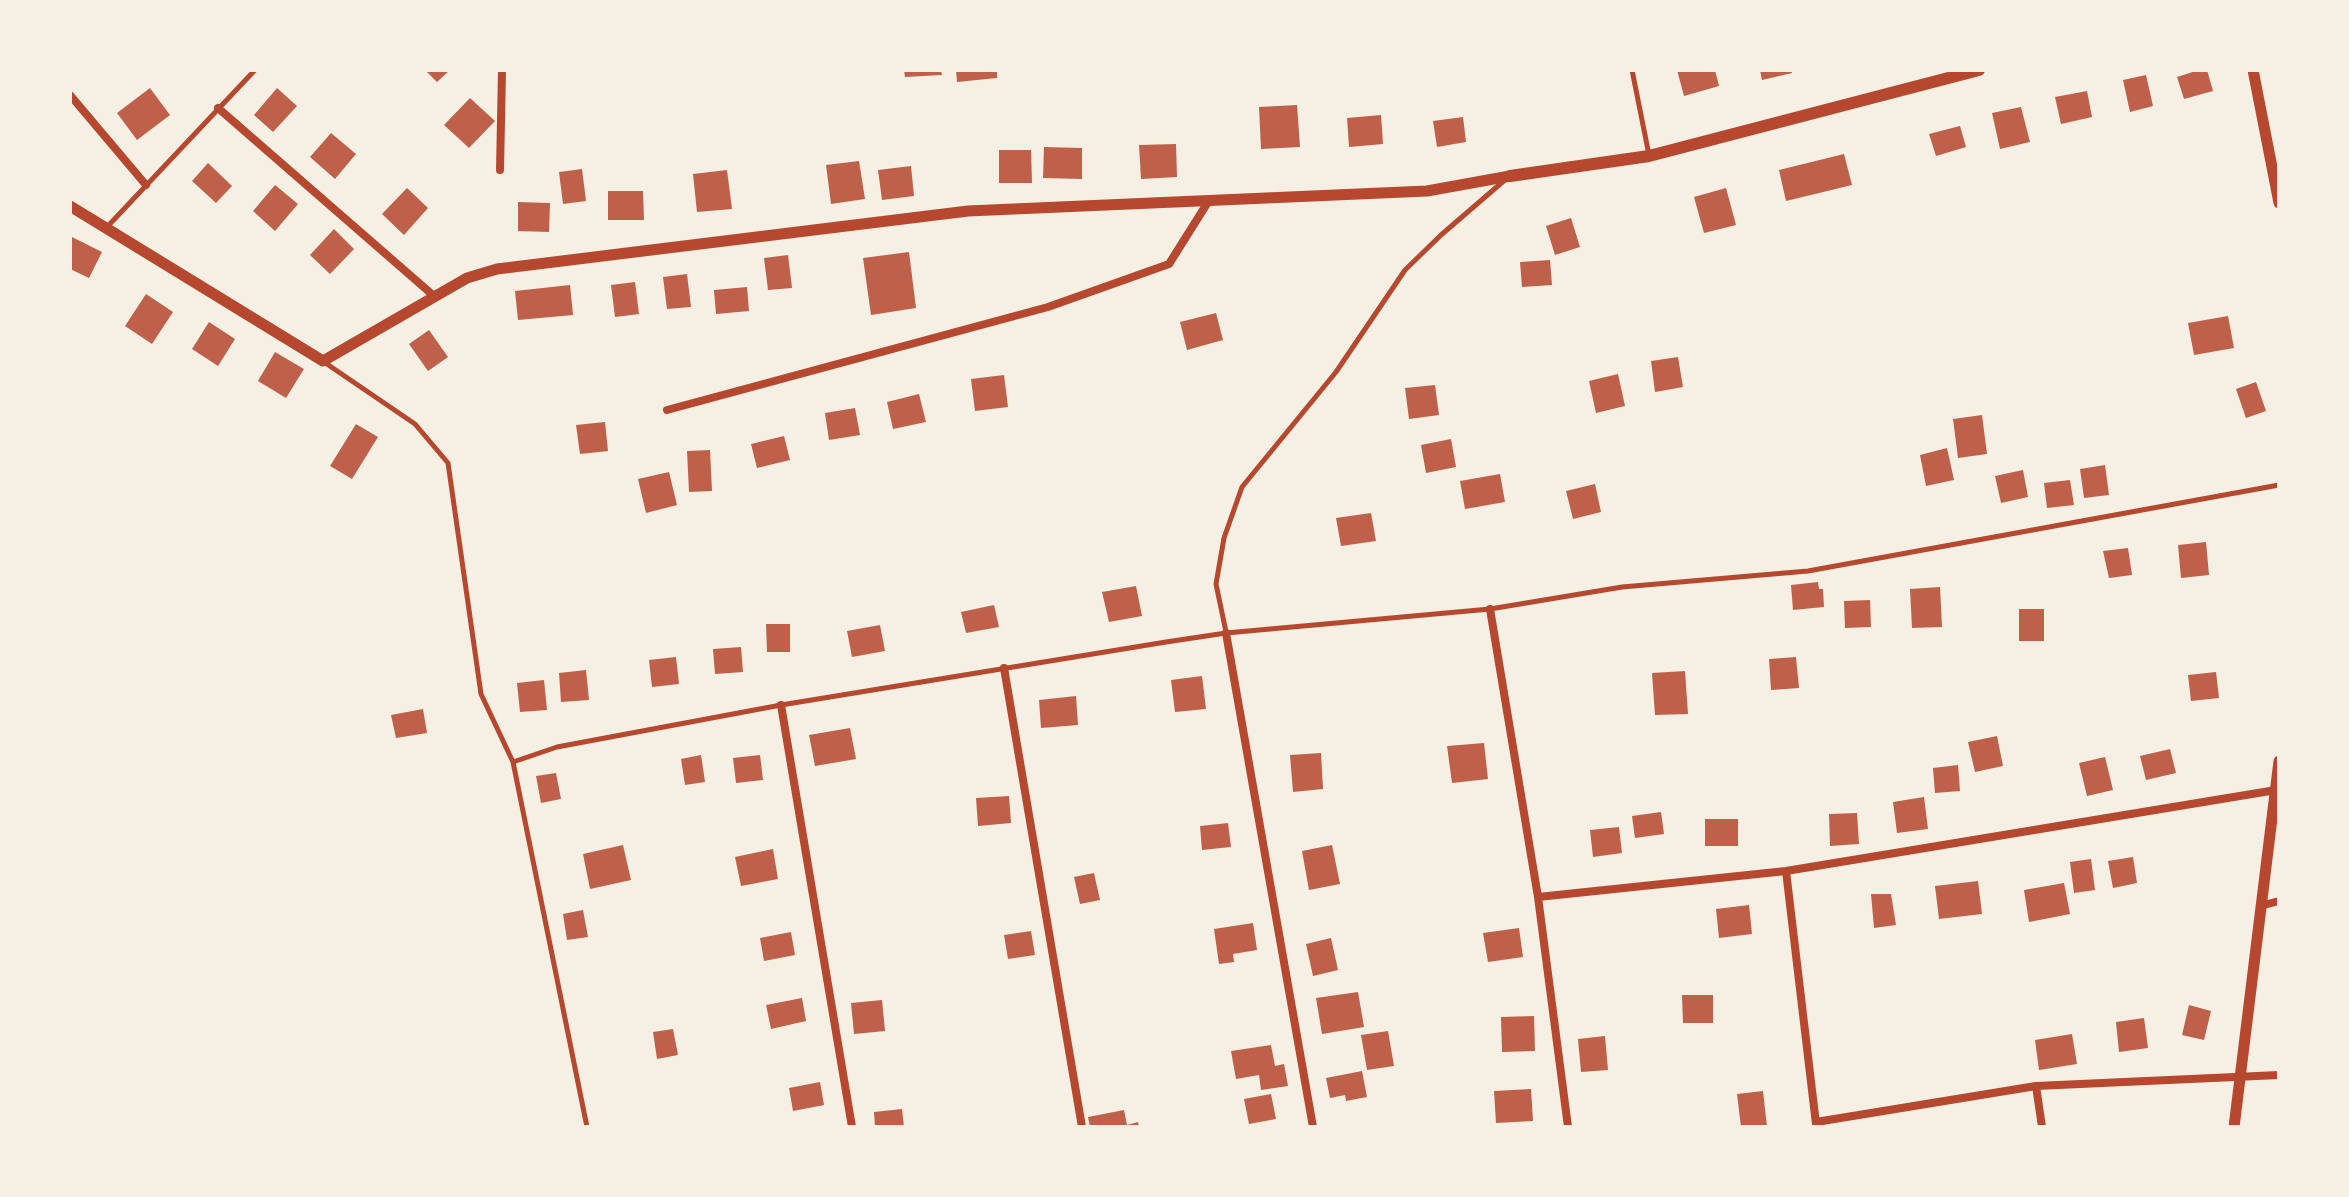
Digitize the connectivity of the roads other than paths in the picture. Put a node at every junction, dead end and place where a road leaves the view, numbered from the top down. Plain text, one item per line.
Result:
1 (255, 70) edge
2 (502, 70) edge
3 (1632, 70) edge
4 (1979, 70) edge
5 (2253, 70) edge
6 (70, 95) edge
7 (218, 108) junction
8 (1649, 156) junction
9 (500, 170) dead end
10 (1510, 176) junction
11 (146, 185) junction
12 (1208, 202) junction
13 (2279, 203) edge
14 (70, 206) edge
15 (107, 227) junction
16 (434, 296) junction
17 (323, 361) junction
18 (667, 410) dead end
19 (2279, 485) edge
20 (1490, 609) junction
21 (1226, 633) junction
22 (1004, 668) junction
23 (781, 705) junction
24 (2279, 761) edge
25 (513, 762) junction
26 (2276, 790) junction
27 (1786, 871) junction
28 (1538, 897) junction
29 (2279, 901) edge
30 (2260, 906) junction
31 (2279, 1075) edge
32 (2241, 1077) junction
33 (2036, 1086) junction
34 (1816, 1125) edge
35 (587, 1127) edge
36 (852, 1127) edge
37 (1082, 1127) edge
38 (1313, 1127) edge
39 (1568, 1127) edge
40 (2042, 1127) edge
41 (2234, 1127) edge

1 - 7 lane
2 - 9 street
3 - 8 lane
4 - 8 main road
5 - 13 street
6 - 11 street
7 - 11 lane
7 - 16 street
8 - 10 main road
10 - 12 street
10 - 21 lane
11 - 15 lane
12 - 16 street
12 - 18 street
14 - 15 street
15 - 17 street
16 - 17 street
17 - 25 lane
19 - 20 lane
20 - 21 lane
20 - 28 street
21 - 22 lane
21 - 38 street
22 - 23 lane
22 - 37 street
23 - 25 lane
23 - 36 street
24 - 26 street
25 - 35 lane
26 - 27 street
26 - 30 street
27 - 28 street
27 - 34 street
28 - 39 street
29 - 30 street
30 - 32 street
31 - 32 street
32 - 33 street
32 - 41 street
33 - 34 street
33 - 40 street

